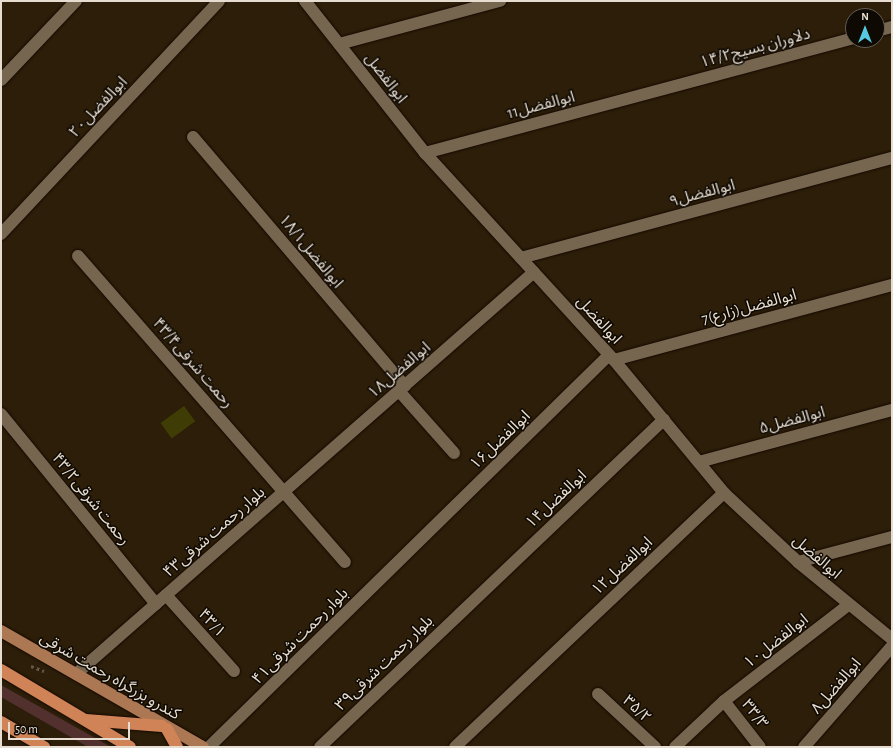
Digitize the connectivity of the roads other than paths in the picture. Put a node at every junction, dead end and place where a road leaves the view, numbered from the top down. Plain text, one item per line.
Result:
1 (76, 1) edge
2 (219, 1) edge
3 (305, 1) edge
4 (500, 1) edge
5 (845, 40) edge
6 (339, 44) junction
7 (1, 80) edge
8 (664, 89) joint
9 (193, 137) dead end
10 (425, 153) junction
11 (892, 158) edge
12 (1, 234) edge
13 (78, 256) dead end
14 (521, 258) junction
15 (534, 272) junction
16 (892, 285) edge
17 (612, 357) junction
18 (402, 388) junction
19 (892, 410) edge
20 (1, 414) edge
21 (664, 419) junction
22 (454, 453) dead end
23 (699, 462) junction
24 (284, 492) junction
25 (724, 493) junction
26 (892, 537) edge
27 (412, 547) joint
28 (345, 562) dead end
29 (798, 562) junction
30 (166, 596) junction
31 (470, 602) joint
32 (156, 604) junction
33 (848, 605) junction
34 (1, 631) edge
35 (892, 639) edge
36 (892, 646) edge
37 (1, 670) edge
38 (234, 671) dead end
39 (76, 674) junction
40 (598, 694) dead end
41 (724, 701) junction
42 (81, 720) junction
43 (1, 722) edge
44 (165, 727) junction
45 (44, 747) edge
46 (130, 747) edge
47 (177, 747) edge
48 (203, 747) edge
49 (209, 747) edge
50 (320, 747) edge
51 (455, 747) edge
52 (655, 747) edge
53 (675, 747) edge
54 (760, 747) edge
55 (804, 747) edge

1 - 7 street
2 - 12 street, ابوالفضل۲۰
3 - 6 street, ابوالفضل
4 - 6 street
5 - 8 street, ۱۴/۲دلاوران بسیج
6 - 10 street, ابوالفضل
8 - 10 street, 11ابوالفضل
9 - 18 street, ابوالفضل۱۸/۱
10 - 14 street, ابوالفضل
11 - 14 street, ابوالفضل۹
13 - 24 street, ۴۳/۴رحمت شرقی
14 - 15 street, ابوالفضل
15 - 17 street, ابوالفضل
15 - 18 street, ابوالفضل۱۸
16 - 17 street, 7ابوالفضل(زارع)
17 - 21 street, ابوالفضل
17 - 27 street, ابوالفضل۱۶
18 - 22 street, ابوالفضل۱۸/۱
18 - 24 street, ابوالفضل۱۸
19 - 23 street, ابوالفضل۵
20 - 32 street, ۴۳/۲رحمت شرقی
21 - 23 street, ابوالفضل
21 - 31 street, ابوالفضل۱۴
23 - 25 street, ابوالفضل
24 - 28 street, ۴۳/۴رحمت شرقی
24 - 30 street, بلوار رحمت شرقی۴۳
25 - 29 street, ابوالفضل
25 - 51 street, ابوالفضل۱۲
26 - 29 street
27 - 49 street, بلوار رحمت شرقی۴۱
29 - 33 street, ابوالفضل
30 - 32 street, بلوار رحمت شرقی۴۳
30 - 38 street, ۴۳/۱
31 - 50 street, بلوار رحمت شرقی۳۹
32 - 39 street
33 - 35 street, ابوالفضل
33 - 41 street, ابوالفضل۱۰
34 - 39 main road, کندرو بزرگراه رحمت شرقی
36 - 55 street, ابوالفضل۸
37 - 42 highway
39 - 44 main road, کندرو بزرگراه رحمت شرقی
40 - 52 street, ۳۵/۲
41 - 53 street, ابوالفضل۱۰
41 - 54 street, ۳۳/۳
42 - 44 highway
42 - 46 highway
43 - 45 highway
44 - 47 highway
44 - 48 main road, کندرو بزرگراه رحمت شرقی

